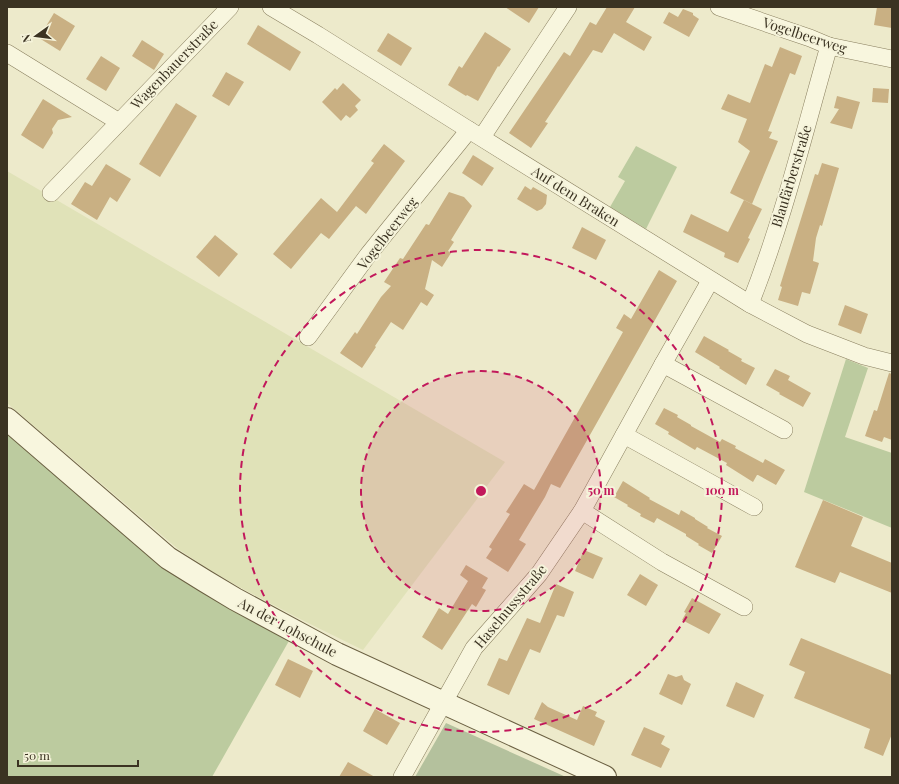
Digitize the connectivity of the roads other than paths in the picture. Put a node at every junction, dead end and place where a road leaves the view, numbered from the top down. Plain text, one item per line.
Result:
1 (230, 7) edge
2 (271, 7) edge
3 (568, 7) edge
4 (719, 7) edge
5 (829, 46) junction
6 (7, 53) edge
7 (892, 58) edge
8 (119, 122) junction
9 (475, 134) junction
10 (51, 193) dead end
11 (710, 281) junction
12 (750, 304) junction
13 (308, 337) dead end
14 (892, 363) edge
15 (663, 364) junction
16 (7, 419) edge
17 (784, 430) dead end
18 (624, 435) junction
19 (754, 507) dead end
20 (582, 511) junction
21 (744, 607) dead end
22 (443, 703) junction
23 (402, 777) edge
24 (605, 777) edge

1 - 8 street, Wagenbauerstraße
2 - 9 street, Auf dem Braken
3 - 9 street, Vogelbeerweg
4 - 5 street, Vogelbeerweg
5 - 7 street, Vogelbeerweg
5 - 12 street, Blaufärberstraße
6 - 8 street
8 - 10 street, Wagenbauerstraße
9 - 11 street, Auf dem Braken
9 - 13 street, Vogelbeerweg
11 - 12 street, Auf dem Braken
11 - 15 street, Haselnussstraße
12 - 14 street, Auf dem Braken
15 - 17 street
15 - 18 street, Haselnussstraße
16 - 22 street, An der Lohschule
18 - 19 street
18 - 20 street, Haselnussstraße
20 - 21 street
20 - 22 street, Haselnussstraße
22 - 23 street, Haselnussstraße
22 - 24 street, An der Lohschule

